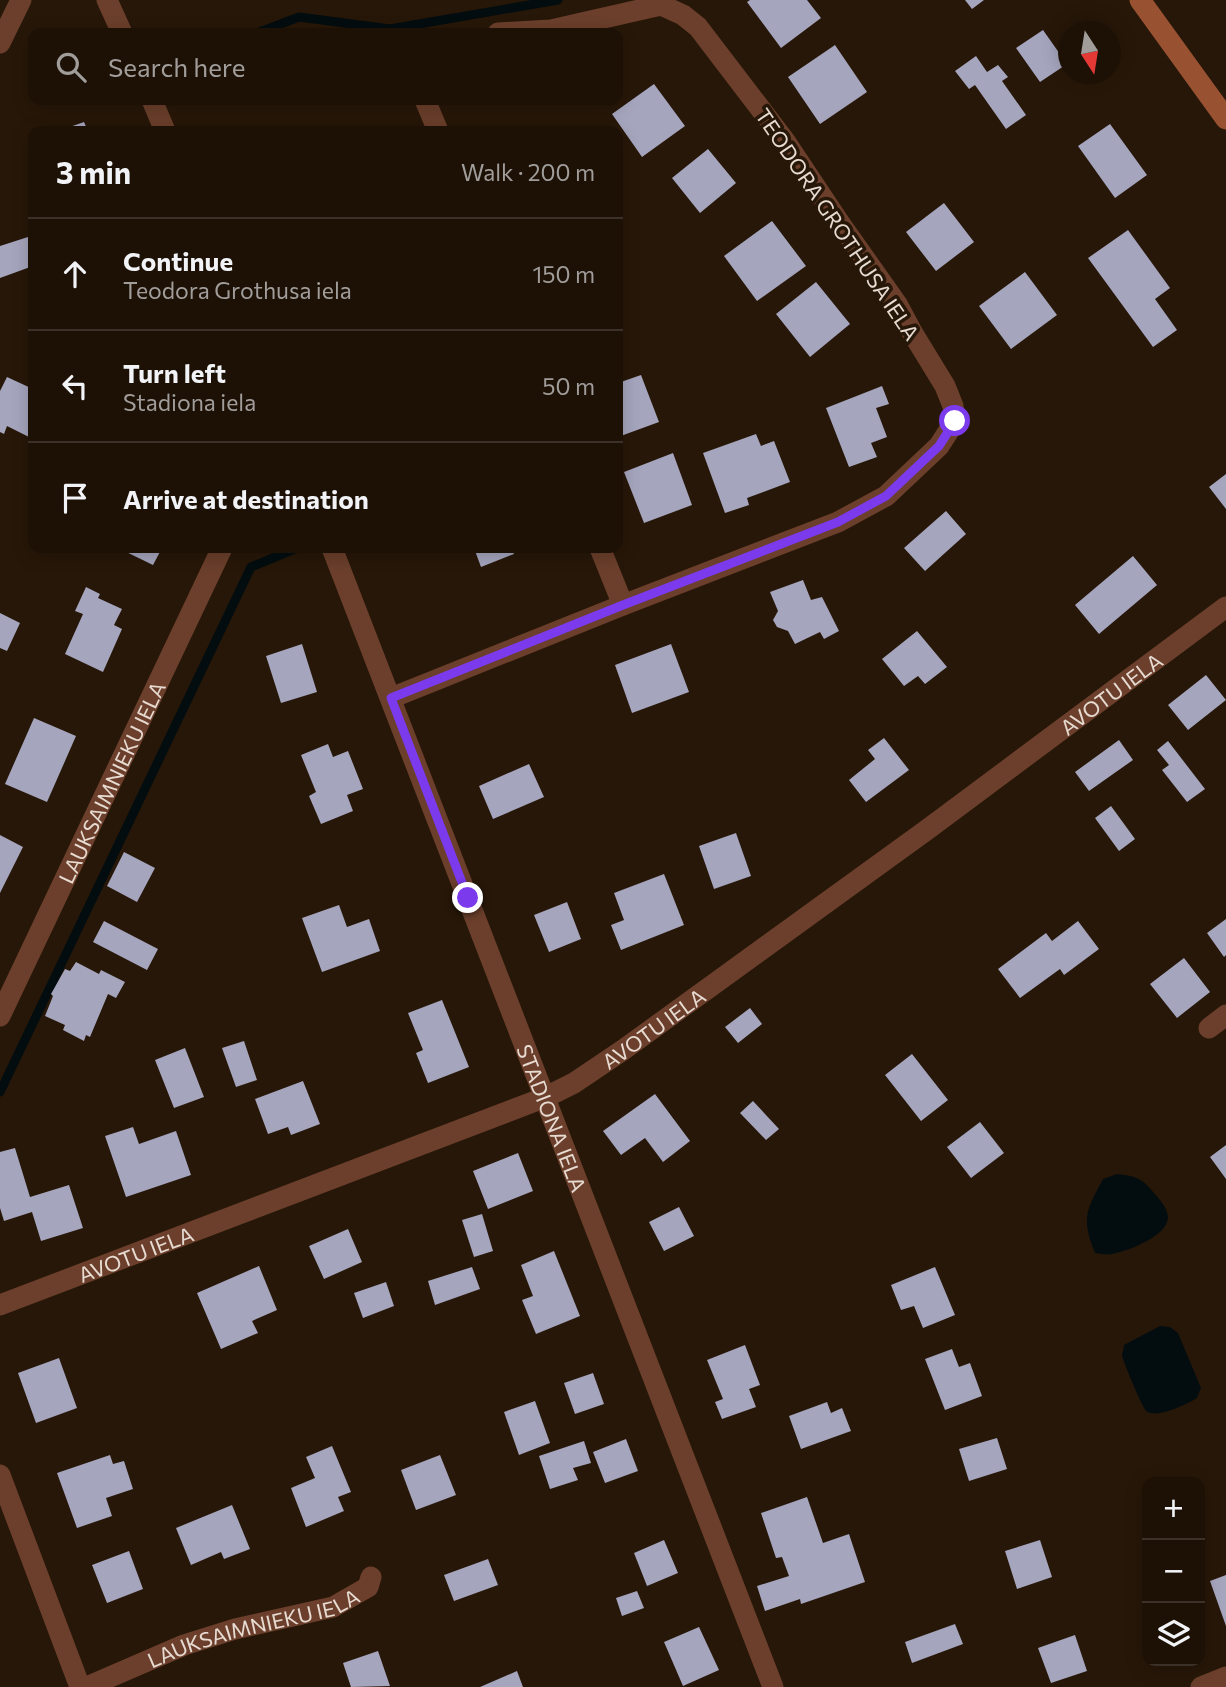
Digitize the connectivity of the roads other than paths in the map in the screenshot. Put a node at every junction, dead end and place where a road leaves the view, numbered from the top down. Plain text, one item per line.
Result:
1 (21, 0) edge
2 (107, 0) edge
3 (1140, 0) edge
4 (120, 28) edge
5 (560, 28) edge
6 (0, 43) edge
7 (154, 105) edge
8 (427, 105) edge
9 (1226, 119) edge
10 (162, 126) edge
11 (436, 126) edge
12 (220, 553) edge
13 (334, 553) edge
14 (602, 553) edge
15 (623, 605) junction
16 (1226, 607) edge
17 (391, 698) junction
18 (0, 1016) edge
19 (546, 1097) junction
20 (0, 1305) edge
21 (0, 1475) edge
22 (371, 1577) dead end
23 (1226, 1677) edge
24 (80, 1687) edge
25 (87, 1687) edge
26 (774, 1687) edge
27 (1201, 1687) edge

1 - 6 street
2 - 4 street
3 - 9 main road
5 - 15 street, TEODORA GROTHUSA IELA
7 - 10 street
8 - 11 street
12 - 18 street, LAUKSAIMNIEKU IELA
13 - 17 street, STADIONA IELA
14 - 15 street
15 - 17 street, TEODORA GROTHUSA IELA
16 - 19 street, AVOTU IELA
17 - 19 street, STADIONA IELA
19 - 20 street, AVOTU IELA
19 - 26 street, STADIONA IELA
21 - 24 street
22 - 25 street, LAUKSAIMNIEKU IELA
23 - 27 street

